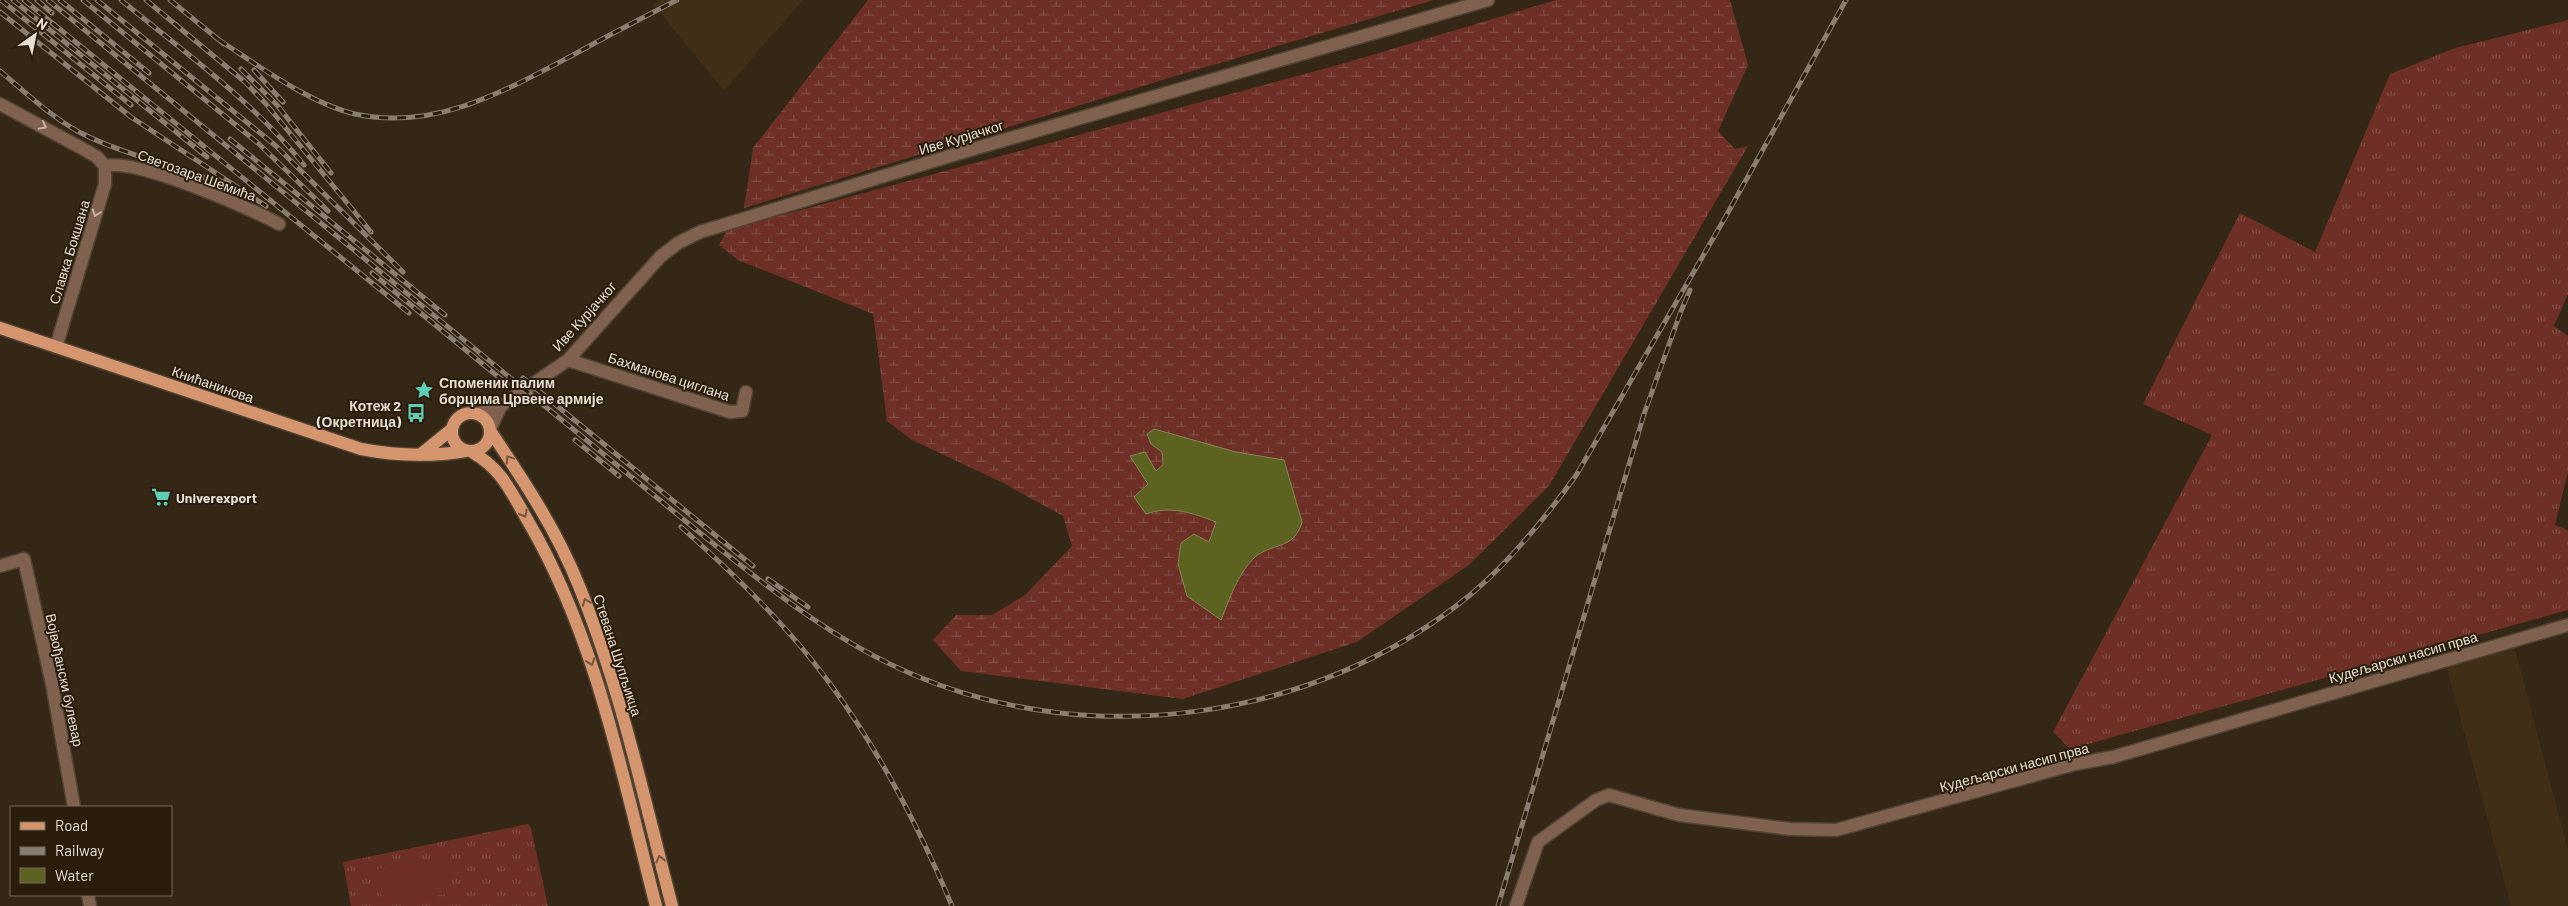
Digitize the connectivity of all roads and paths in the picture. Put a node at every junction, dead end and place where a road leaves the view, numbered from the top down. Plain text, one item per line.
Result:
1 (1488, 0) edge
2 (0, 104) edge
3 (105, 166) junction
4 (279, 224) dead end
5 (0, 328) edge
6 (56, 347) junction
7 (568, 360) junction
8 (746, 392) dead end
9 (501, 406) junction
10 (477, 414) junction
11 (452, 429) junction
12 (490, 431) junction
13 (469, 451) junction
14 (420, 455) junction
15 (0, 566) edge
16 (2568, 625) edge
17 (74, 806) edge
18 (656, 906) edge
19 (672, 906) edge
20 (1516, 906) edge

1 - 7 street, Иве Курјачког
2 -> 3 street
3 - 4 street, Светозара Шемића
3 -> 6 street, Славка Бокшана
5 - 6 main road, Книћанинова
6 - 14 main road, Книћанинова
7 - 8 street, Бахманова циглана
7 - 9 street, Иве Курјачког
9 - 10 street, Иве Курјачког
9 - 12 street
10 - 11 main road
10 - 12 main road
11 - 13 main road
11 - 14 main road
12 - 13 main road
19 -> 12 main road, Стевана Шупљикца
13 - 14 main road, Книћанинова
13 -> 18 main road, Стевана Шупљикца
15 - 17 street, Војвођански булевар
16 - 20 street, Кудељарски насип прва

